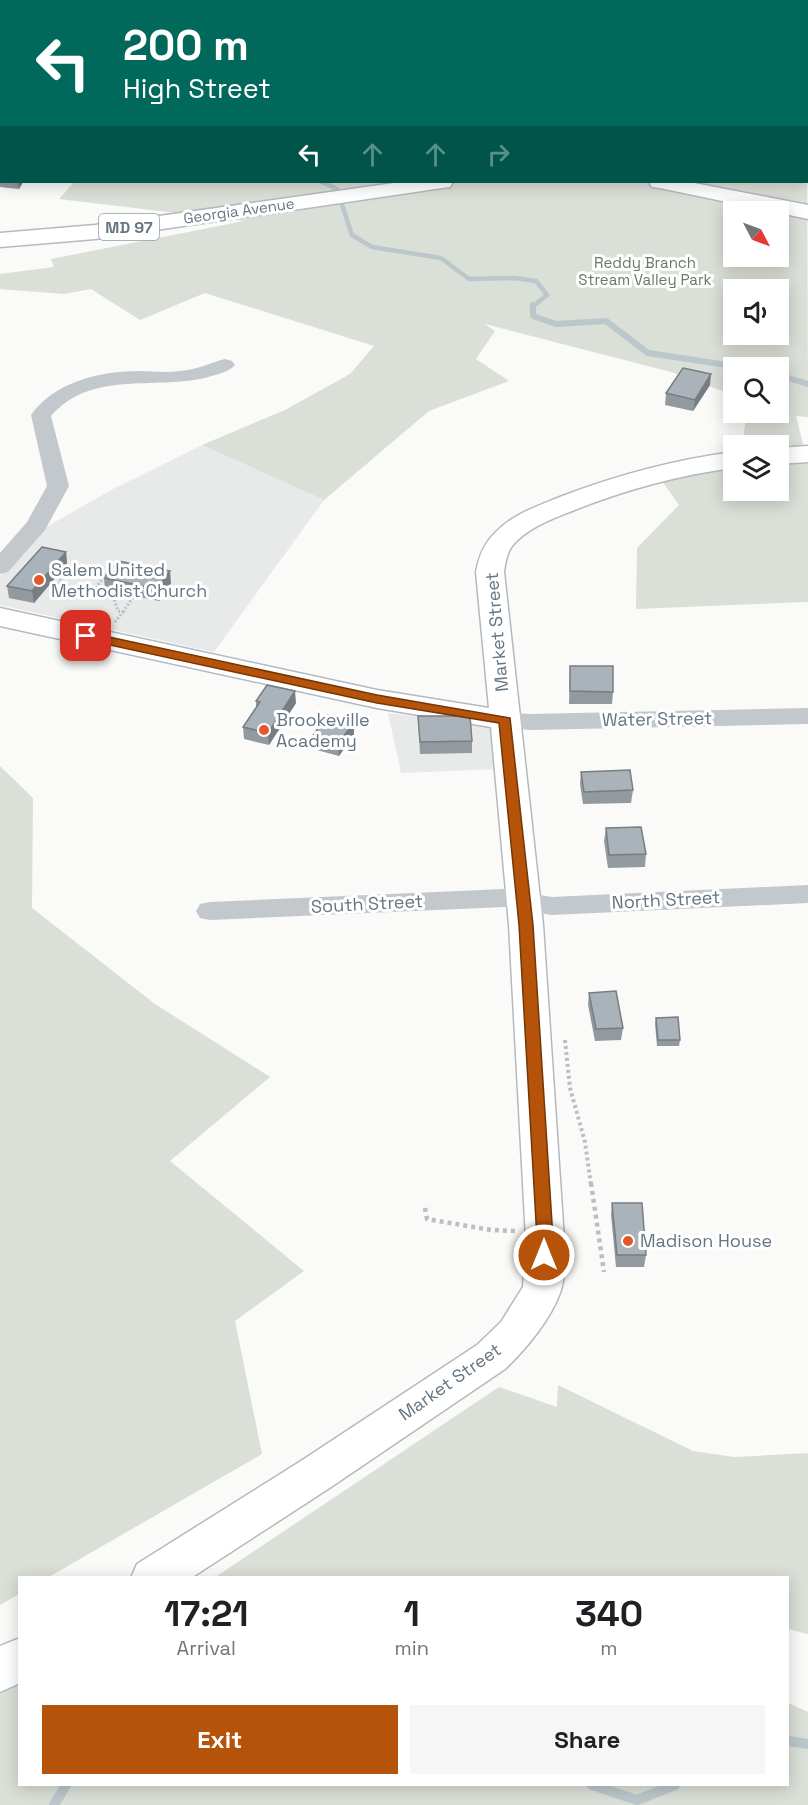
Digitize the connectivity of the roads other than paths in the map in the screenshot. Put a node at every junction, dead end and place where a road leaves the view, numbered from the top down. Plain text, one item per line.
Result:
1 (434, 183) edge
2 (665, 183) edge
3 (808, 212) edge
4 (0, 240) edge
5 (225, 365) dead end
6 (808, 454) edge
7 (789, 455) edge
8 (723, 462) edge
9 (0, 567) edge
10 (0, 617) edge
11 (808, 716) edge
12 (505, 720) junction
13 (808, 894) edge
14 (524, 902) junction
15 (210, 911) dead end
16 (156, 1576) edge
17 (18, 1660) edge
18 (0, 1670) edge

1 - 4 main road, Georgia Avenue / MD 97
2 - 3 main road
5 - 9 street
6 - 7 main road
8 - 12 main road, Market Street
10 - 12 main road
11 - 12 street, Water Street
12 - 14 main road, Market Street
13 - 14 street, North Street
14 - 15 street, South Street
14 - 16 main road, Market Street
17 - 18 main road

